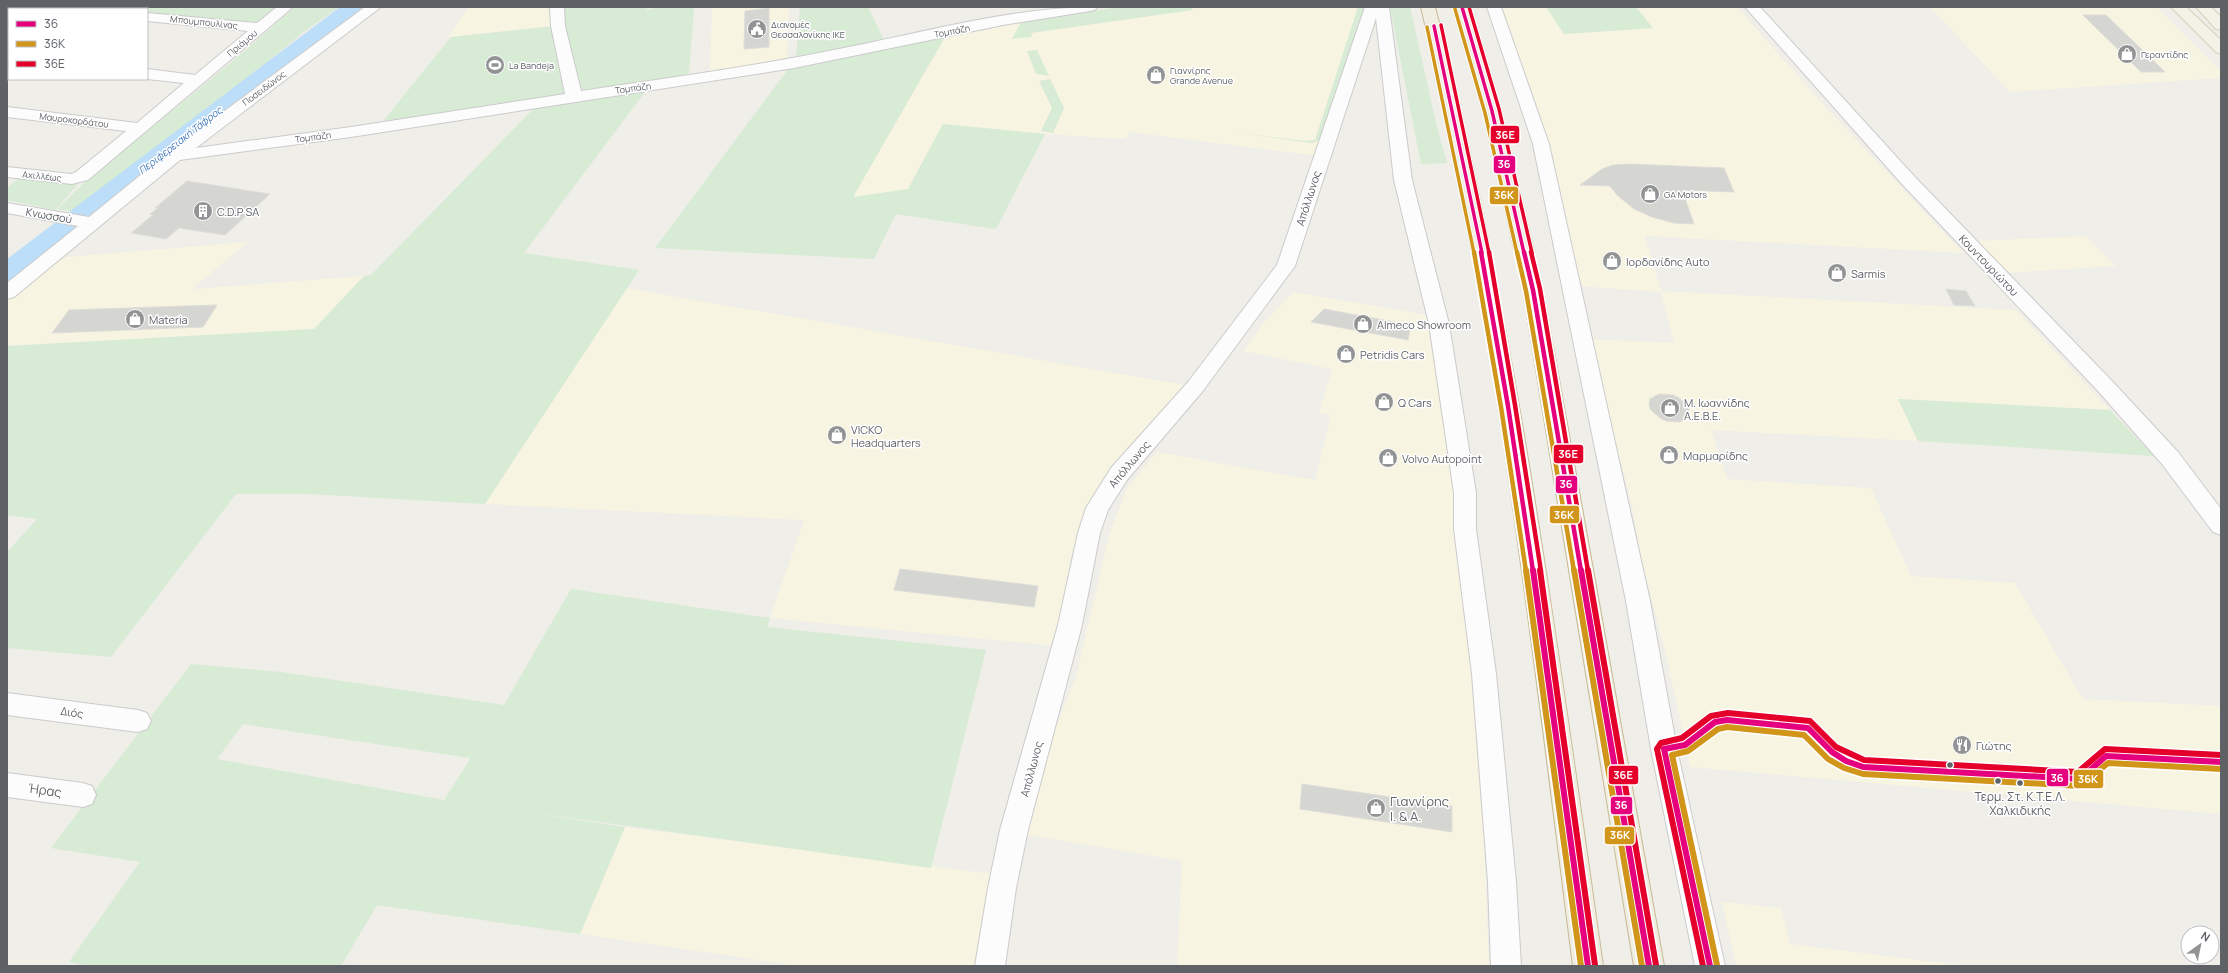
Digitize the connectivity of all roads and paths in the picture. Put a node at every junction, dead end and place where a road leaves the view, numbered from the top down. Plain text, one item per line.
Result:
1 (286, 7) edge
2 (374, 7) edge
3 (557, 7) edge
4 (1090, 7) edge
5 (1372, 7) edge
6 (1382, 7) edge
7 (1428, 7) edge
8 (1462, 7) edge
9 (1494, 7) edge
10 (1752, 7) edge
11 (2178, 7) edge
12 (2204, 7) edge
13 (148, 17) edge
14 (2221, 26) edge
15 (260, 28) junction
16 (2221, 49) edge
17 (148, 74) edge
18 (199, 80) junction
19 (574, 96) junction
20 (7, 112) edge
21 (140, 128) junction
22 (175, 156) junction
23 (9, 175) edge
24 (77, 178) joint
25 (7, 208) edge
26 (89, 222) junction
27 (7, 293) edge
28 (2221, 526) edge
29 (7, 704) edge
30 (138, 721) dead end
31 (7, 785) edge
32 (83, 795) dead end
33 (990, 966) edge
34 (1506, 966) edge
35 (1588, 966) edge
36 (1649, 966) edge
37 (1710, 966) edge

1 - 15 street, Πριάμου
2 - 22 street, Ποσειδώνος
3 - 19 street
4 - 19 street, Τομπάζη
5 - 33 street, Απόλλωνος
6 - 34 street
7 - 35 highway
8 - 36 highway
9 - 37 street
10 - 28 street, Κουντουριώτου
11 - 16 main road
12 - 14 main road
13 - 15 street, Μπουμπουλίνας
15 - 18 street, Πριάμου
17 - 18 street
18 - 21 street, Πριάμου
19 - 22 street, Τομπάζη
20 - 21 street, Μαυροκορδάτου
21 - 24 street, Πριάμου
22 - 26 street, Ποσειδώνος
23 - 24 street, Αχιλλέως
25 - 26 street, Κνωσσού
26 - 27 street, Ποσειδώνος
29 - 30 street, Διός
31 - 32 street, Ήρας

